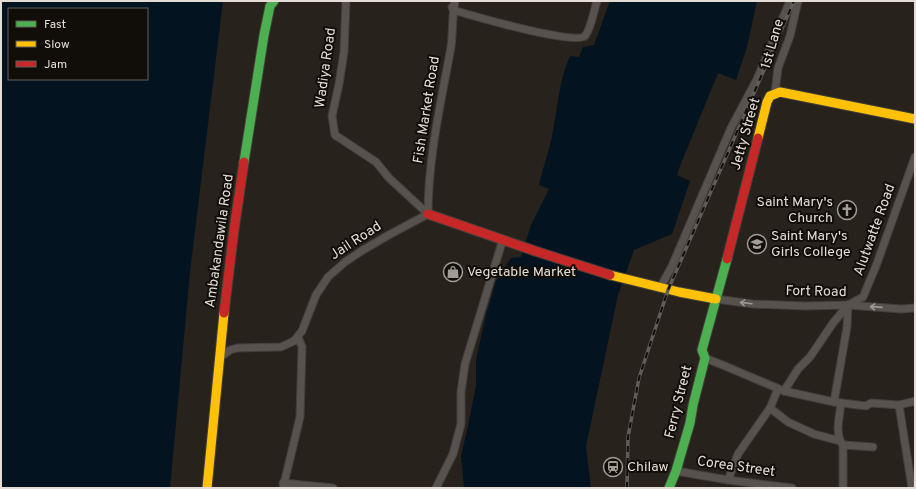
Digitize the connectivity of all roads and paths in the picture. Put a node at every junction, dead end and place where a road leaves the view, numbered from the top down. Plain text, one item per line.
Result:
1 (274, 1) edge
2 (346, 1) edge
3 (450, 1) edge
4 (455, 1) edge
5 (597, 1) edge
6 (790, 1) edge
7 (798, 1) edge
8 (453, 10) junction
9 (774, 94) junction
10 (915, 119) edge
11 (915, 157) edge
12 (428, 214) junction
13 (503, 239) junction
14 (660, 288) junction
15 (716, 299) junction
16 (848, 305) junction
17 (915, 308) edge
18 (298, 337) junction
19 (219, 358) junction
20 (704, 358) junction
21 (781, 390) junction
22 (915, 401) edge
23 (837, 402) junction
24 (899, 405) junction
25 (770, 408) junction
26 (841, 443) junction
27 (873, 447) dead end
28 (676, 471) junction
29 (728, 480) junction
30 (283, 486) edge
31 (207, 488) edge
32 (333, 488) edge
33 (436, 488) edge
34 (669, 488) edge
35 (792, 488) edge
36 (843, 488) edge
37 (912, 488) edge

1 - 19 street, Ambakandawila Road
2 - 12 street, Wadiya Road
3 - 8 street
4 - 8 street
5 - 8 street
6 - 14 street
7 - 9 street, 1st Lane
8 - 12 street, Fish Market Road
9 - 10 street, Jetty Street
9 - 15 street, Jetty Street
11 - 16 street, Alutwatte Road
12 - 13 street
12 - 18 street, Jail Road
13 - 14 street
13 - 33 street
14 - 15 street
16 -> 15 street, Fort Road
15 - 20 street, Ferry Street
17 -> 16 street, Fort Road
16 - 21 street, Alutwatte Road
16 - 23 street
18 - 19 street
18 - 30 street
19 - 31 street, Ambakandawila Road
20 - 21 street
20 - 28 street, Ferry Street
21 - 23 street
21 - 25 street, Alutwatte Road
22 - 24 street
23 - 24 street
23 - 26 street
24 - 37 street
25 - 26 street
25 - 29 street, Alutwatte Road
26 - 27 street
26 - 36 street
28 - 29 street, Corea Street
28 - 34 street, Ferry Street
29 - 35 street, Corea Street
30 - 32 street

